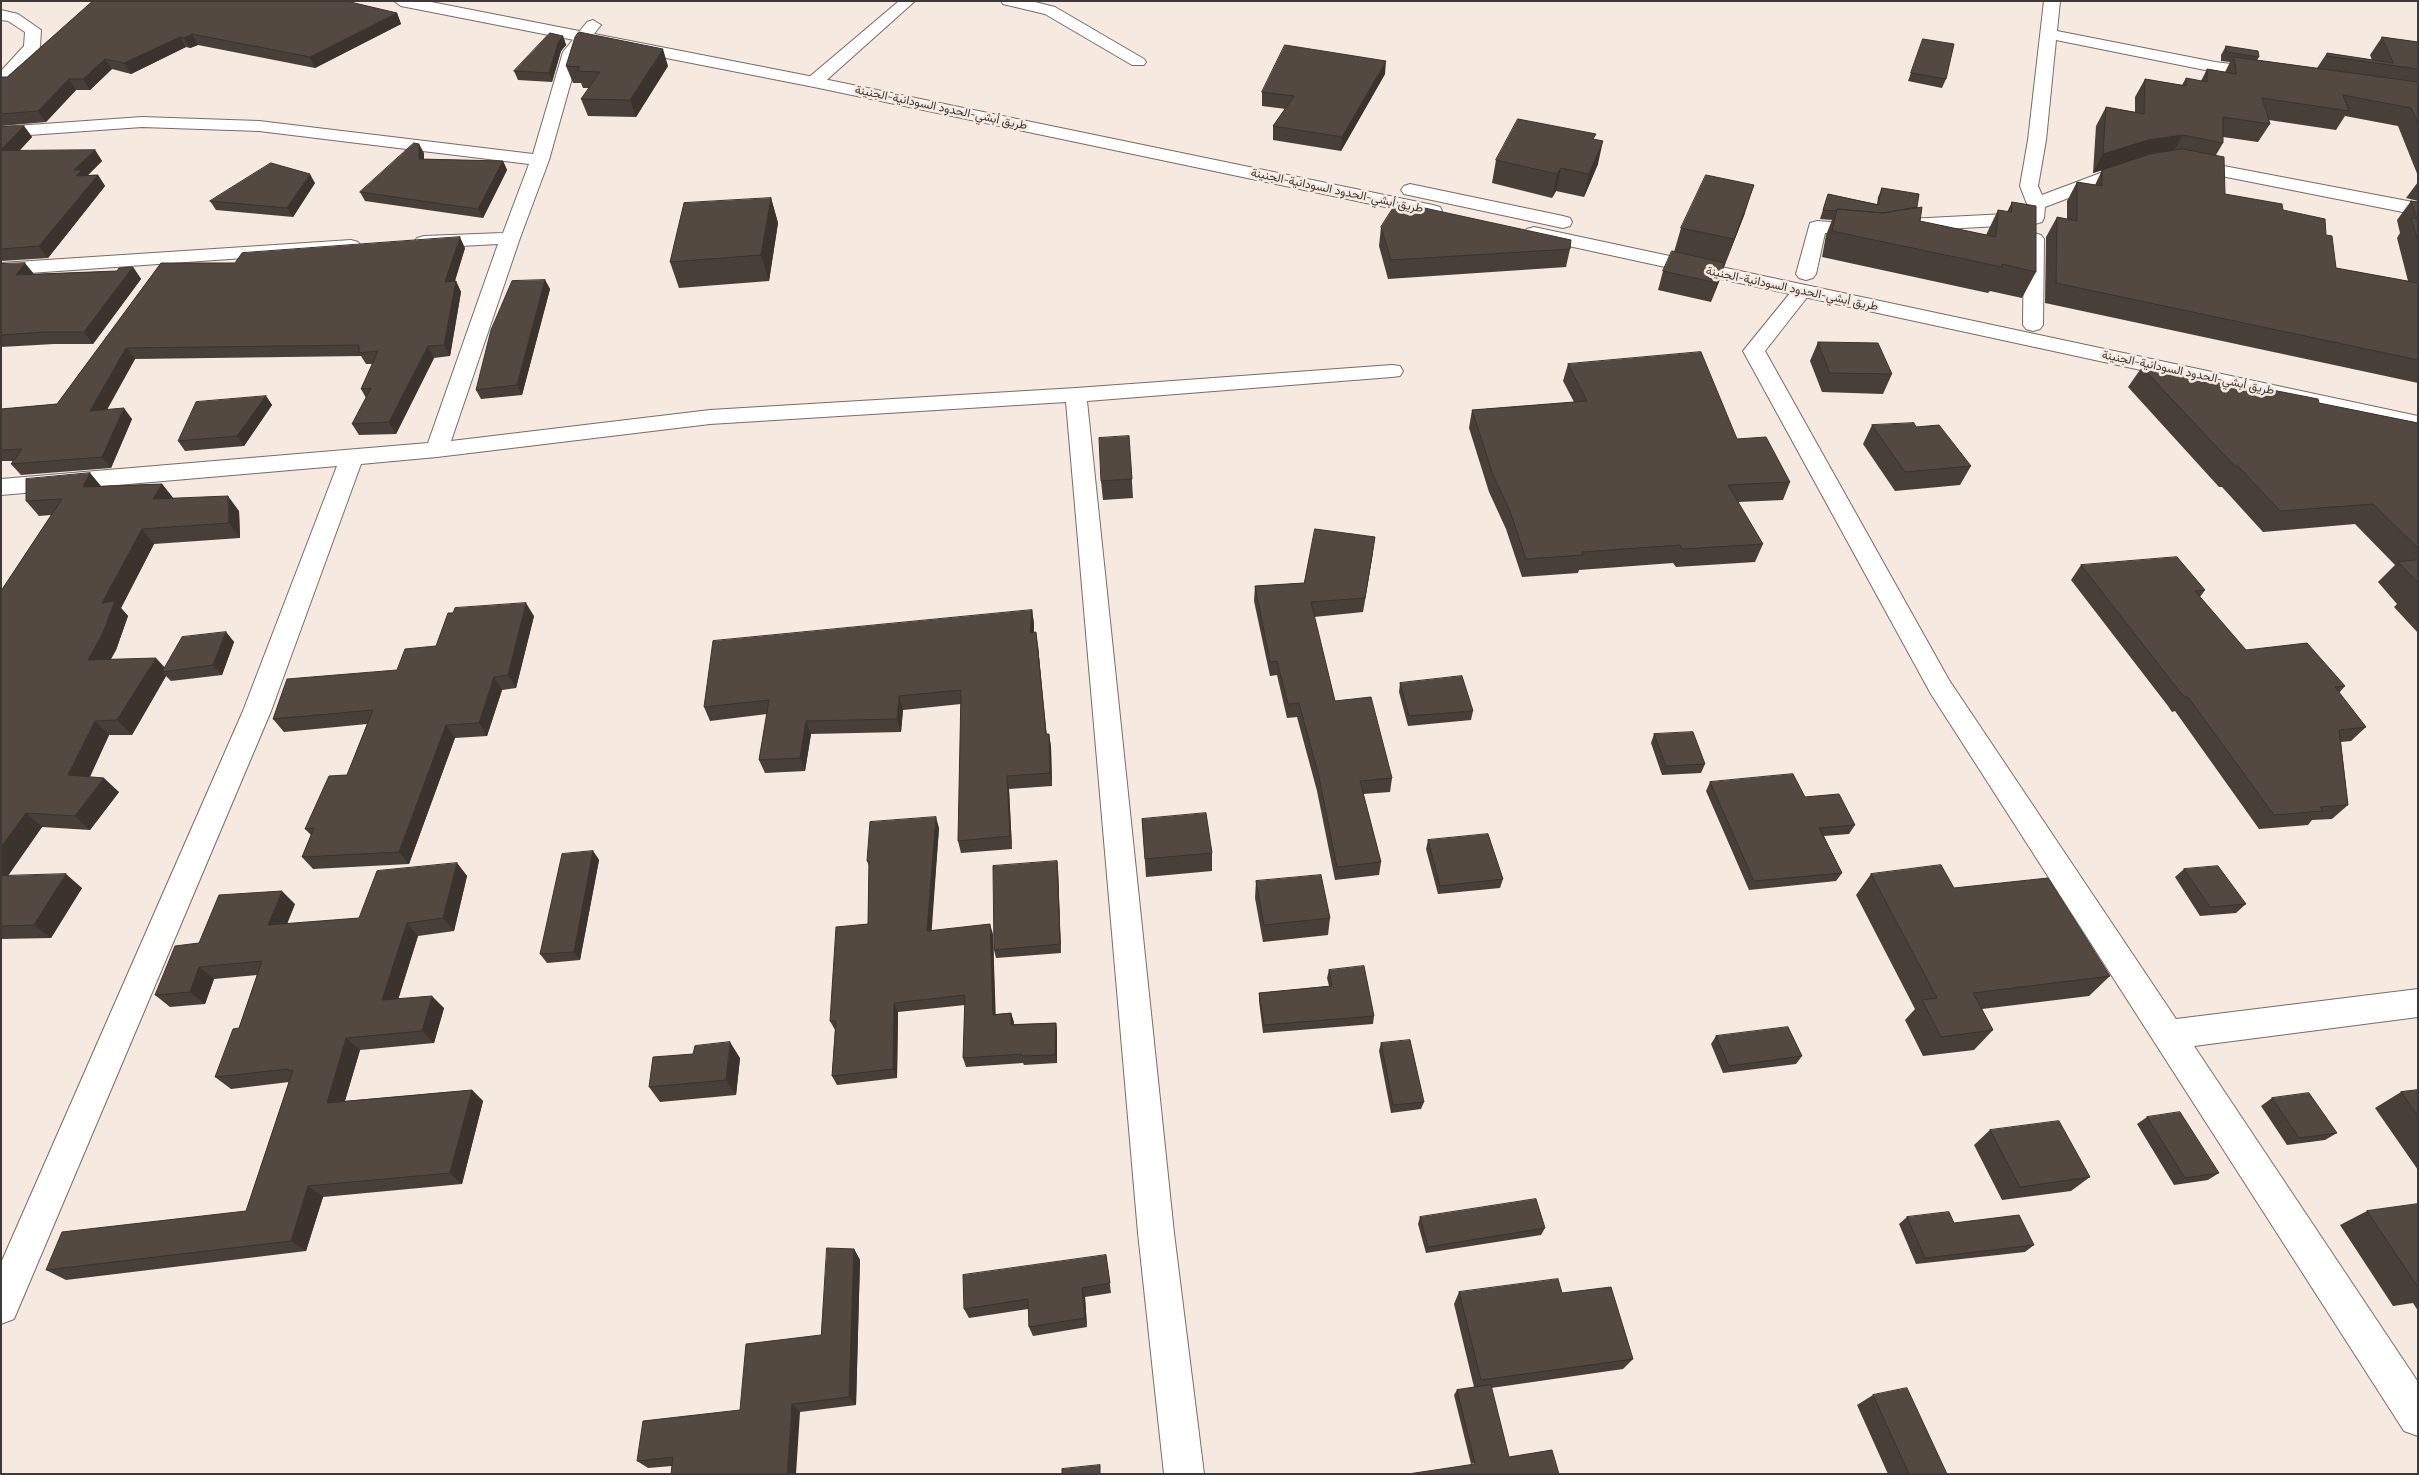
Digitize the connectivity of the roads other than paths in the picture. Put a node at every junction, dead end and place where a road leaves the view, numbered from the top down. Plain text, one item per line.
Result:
1 (401, 1) edge
2 (470, 1) edge
3 (908, 1) edge
4 (1008, 1) edge
5 (2052, 1) edge
6 (1, 15) edge
7 (588, 30) junction
8 (2048, 34) junction
9 (1138, 62) dead end
10 (820, 76) junction
11 (2282, 76) edge
12 (1, 81) edge
13 (1, 132) edge
14 (540, 160) junction
15 (2172, 161) edge
16 (2149, 163) edge
17 (2418, 209) edge
18 (2036, 211) junction
19 (510, 238) junction
20 (401, 243) edge
21 (372, 245) edge
22 (168, 258) junction
23 (1, 269) edge
24 (152, 281) edge
25 (1804, 283) junction
26 (2033, 325) junction
27 (1392, 371) dead end
28 (1076, 395) junction
29 (2418, 407) edge
30 (2418, 423) edge
31 (436, 450) junction
32 (352, 456) junction
33 (1, 487) edge
34 (2418, 1003) edge
35 (2167, 1035) junction
36 (1, 1306) edge
37 (2418, 1417) edge
38 (1184, 1474) edge

1 - 7 main road, طريق أبشي-الحدود السودانية-الجنينة
2 - 7 main road
3 - 10 main road
4 - 9 main road
5 - 8 main road
6 - 12 main road
7 - 10 main road, طريق أبشي-الحدود السودانية-الجنينة
7 - 14 main road
8 - 11 main road
8 - 18 main road
10 - 25 main road, طريق أبشي-الحدود السودانية-الجنينة
13 - 14 main road
14 - 19 main road
15 - 17 main road
16 - 18 main road
18 - 25 main road
18 - 26 main road
19 - 20 main road
19 - 31 main road
21 - 22 main road
22 - 23 main road
22 - 24 main road
25 - 26 main road
25 - 30 main road, طريق أبشي-الحدود السودانية-الجنينة
25 - 35 main road
26 - 29 main road
27 - 28 main road
28 - 31 main road
28 - 38 main road
31 - 32 main road
32 - 33 main road
32 - 36 main road
34 - 35 main road
35 - 37 main road

